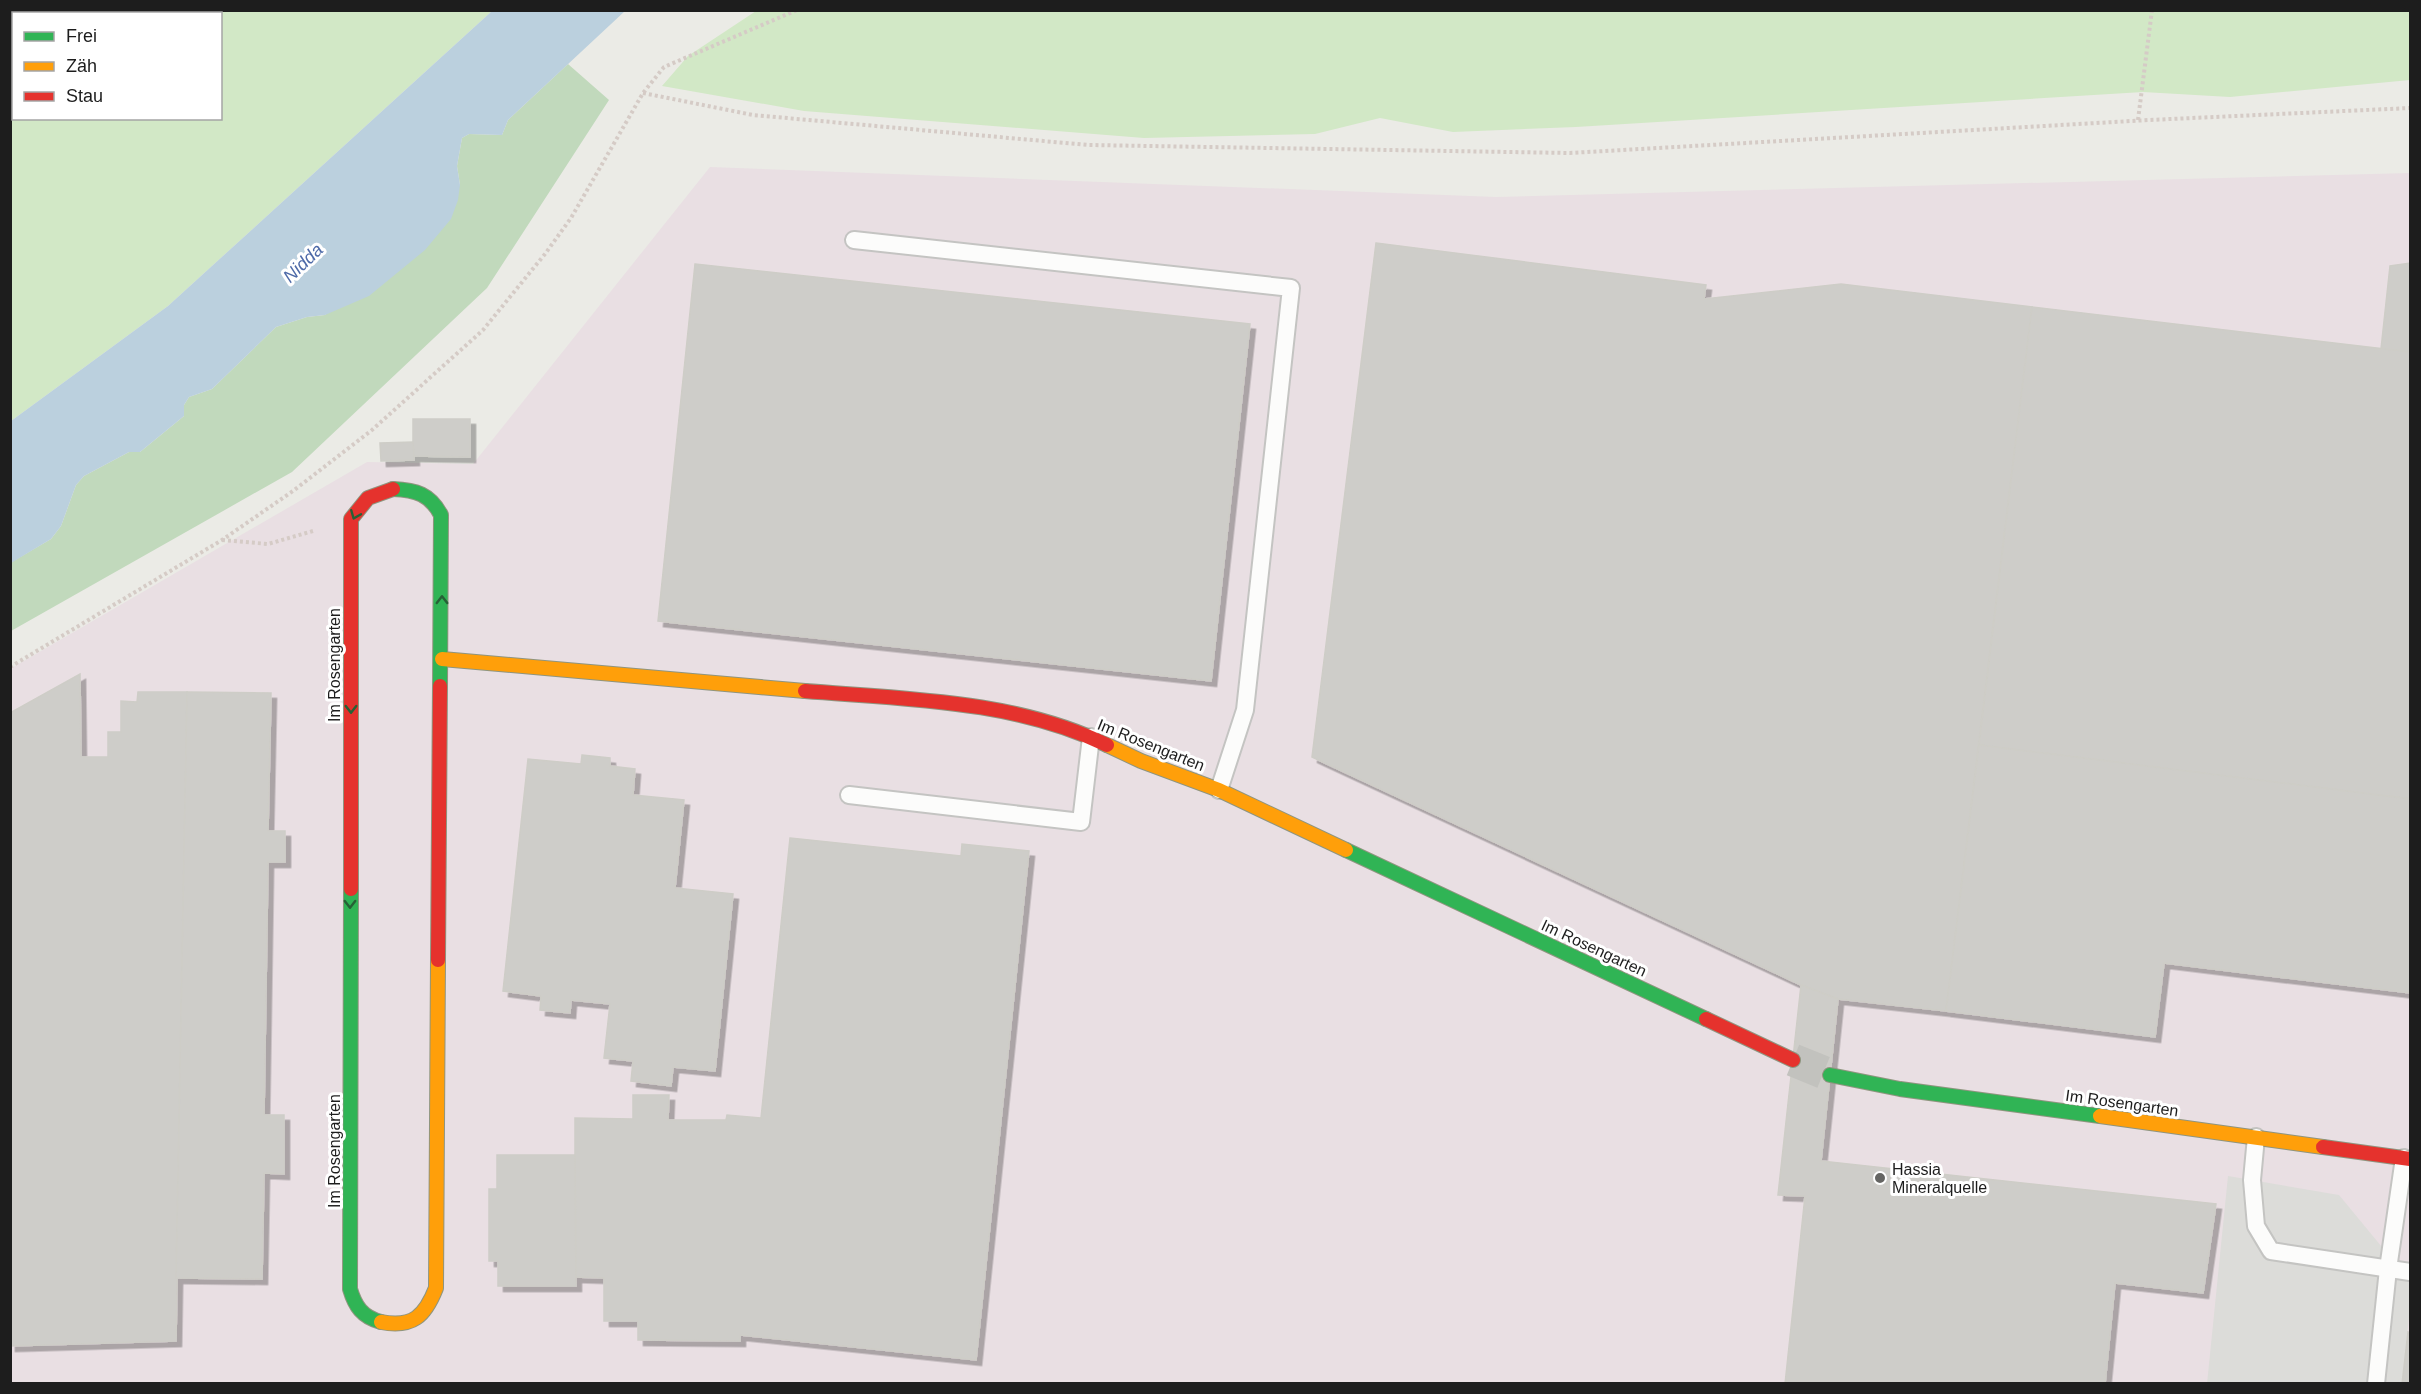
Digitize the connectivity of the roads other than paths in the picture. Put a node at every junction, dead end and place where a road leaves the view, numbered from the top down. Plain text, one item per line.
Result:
1 (854, 240) dead end
2 (442, 659) junction
3 (1091, 737) junction
4 (1219, 790) junction
5 (849, 795) dead end
6 (1793, 1060) tunnel mouth
7 (1830, 1076) tunnel mouth
8 (2256, 1137) junction
9 (2407, 1158) edge
10 (2388, 1269) junction
11 (2410, 1272) edge
12 (2376, 1383) edge

1 - 4 lane
2 -> 2 street, Im Rosengarten
2 - 3 street, Im Rosengarten
3 - 4 street, Im Rosengarten
3 - 5 lane
4 - 6 street, Im Rosengarten
7 - 8 street, Im Rosengarten
8 - 9 street, Im Rosengarten
8 - 10 lane
9 - 10 lane
10 - 11 lane
10 - 12 lane

